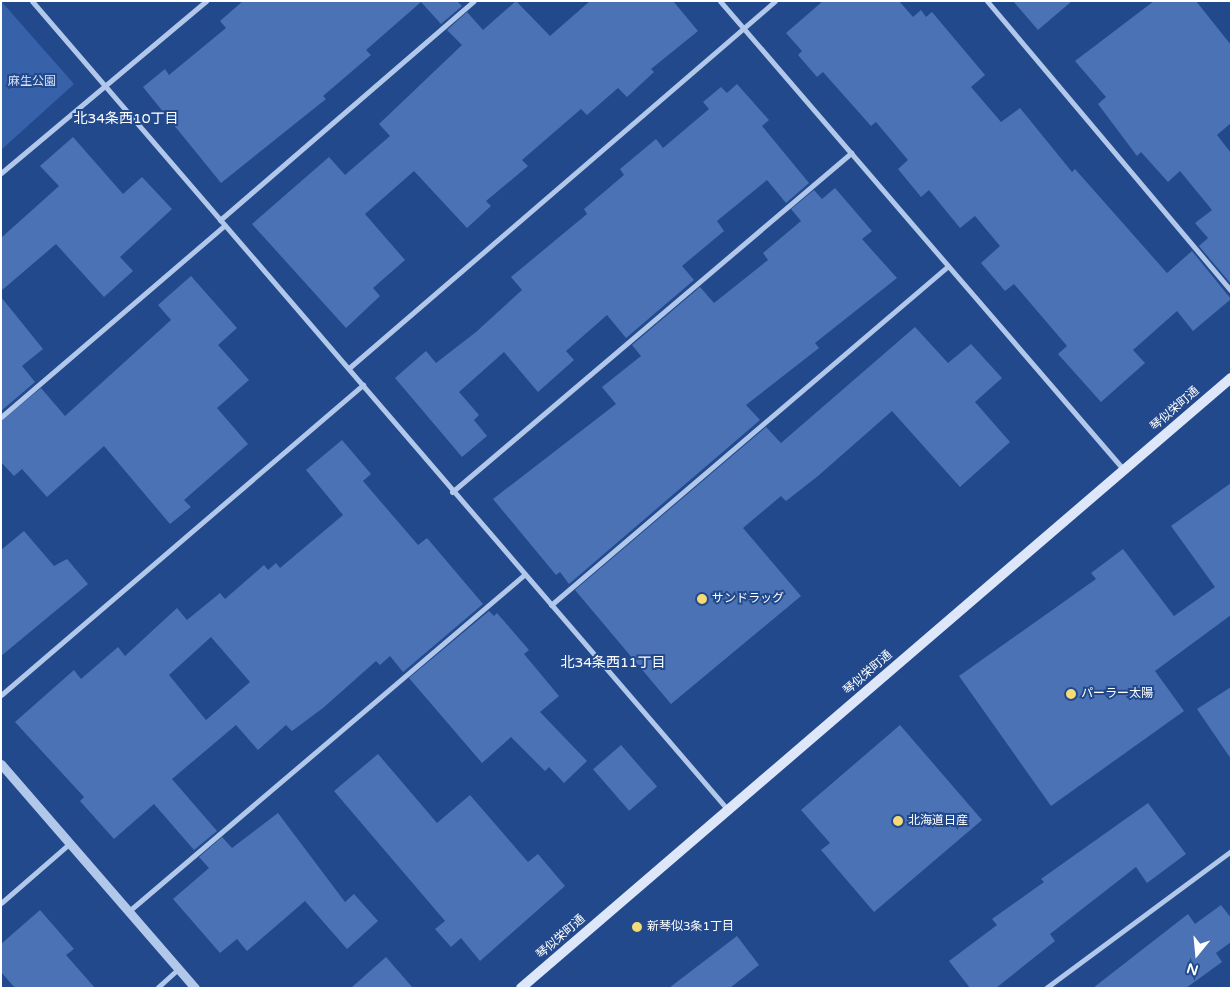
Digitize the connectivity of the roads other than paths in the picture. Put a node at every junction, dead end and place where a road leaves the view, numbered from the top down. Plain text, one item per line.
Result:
1 (32, 1) edge
2 (206, 1) edge
3 (474, 1) edge
4 (720, 1) edge
5 (775, 1) edge
6 (987, 1) edge
7 (744, 28) junction
8 (103, 84) junction
9 (851, 153) junction
10 (1, 173) edge
11 (220, 220) junction
12 (224, 226) junction
13 (948, 266) junction
14 (1231, 291) edge
15 (349, 368) junction
16 (1231, 378) edge
17 (363, 385) junction
18 (1, 417) edge
19 (1124, 470) junction
20 (452, 492) junction
21 (524, 575) junction
22 (551, 605) junction
23 (1, 695) edge
24 (1, 764) edge
25 (728, 810) junction
26 (70, 843) junction
27 (1231, 851) edge
28 (1, 903) edge
29 (129, 911) junction
30 (178, 969) junction
31 (157, 988) edge
32 (195, 988) edge
33 (521, 988) edge
34 (1046, 988) edge

1 - 8 street
2 - 8 street
3 - 11 street
4 - 7 street
5 - 7 street
6 - 14 street
7 - 9 street
7 - 15 street
8 - 10 street
8 - 11 street
9 - 13 street
9 - 20 street
11 - 12 street
12 - 15 street
12 - 18 street
13 - 19 street
13 - 22 street
15 - 17 street
16 - 19 main road, 琴似栄町通
17 - 20 street
17 - 23 street
19 - 25 main road, 琴似栄町通
20 - 21 street
21 - 22 street
21 - 29 street
22 - 25 street
24 - 26 street
25 - 33 main road, 琴似栄町通
26 - 28 street
26 - 29 street
27 - 34 street
29 - 30 street
30 - 31 street
30 - 32 street

